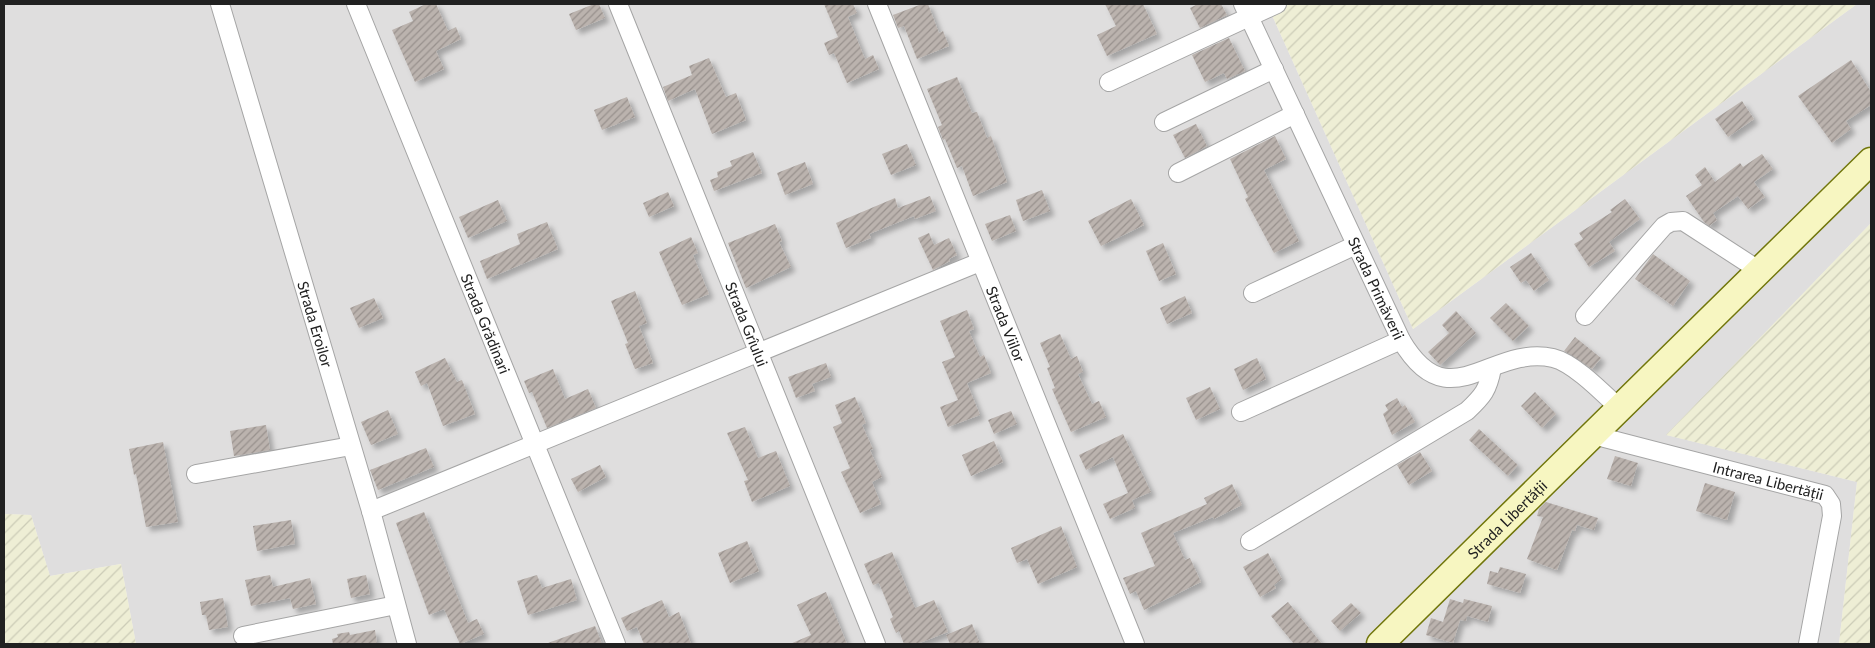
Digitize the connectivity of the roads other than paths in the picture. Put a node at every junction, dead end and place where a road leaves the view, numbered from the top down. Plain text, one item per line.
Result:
1 (220, 4) edge
2 (356, 4) edge
3 (618, 4) edge
4 (877, 4) edge
5 (1277, 4) edge
6 (1246, 11) edge
7 (1274, 69) junction
8 (1109, 82) dead end
9 (1295, 114) junction
10 (1164, 122) dead end
11 (1871, 161) edge
12 (1178, 173) dead end
13 (1356, 245) junction
14 (980, 262) junction
15 (1760, 271) junction
16 (1253, 293) dead end
17 (1585, 316) dead end
18 (1401, 340) junction
19 (758, 354) junction
20 (1492, 368) junction
21 (1626, 401) junction
22 (1241, 412) dead end
23 (1593, 435) junction
24 (535, 445) junction
25 (352, 446) junction
26 (196, 474) dead end
27 (371, 511) junction
28 (1250, 541) dead end
29 (396, 605) junction
30 (244, 636) dead end
31 (407, 644) edge
32 (616, 644) edge
33 (876, 644) edge
34 (1135, 644) edge
35 (1380, 644) edge
36 (1808, 644) edge

1 - 25 street, Strada Eroilor
2 - 24 street, Strada Grădinari
3 - 19 street, Strada Grîului
4 - 14 street, Strada Viilor
5 - 6 street
6 - 7 street, Strada Primăverii
6 - 8 street
7 - 9 street, Strada Primăverii
7 - 10 street
9 - 12 street
9 - 13 street, Strada Primăverii
11 - 15 main road, Strada Libertății
13 - 16 street
13 - 18 street, Strada Primăverii
14 - 19 street
14 - 34 street, Strada Viilor
15 - 17 street
15 - 21 main road, Strada Libertății
18 - 20 street, Strada Primăverii
18 - 22 street
19 - 24 street
19 - 33 street, Strada Grîului
20 - 21 street, Strada Primăverii
20 - 28 street
21 - 23 main road, Strada Libertății
23 - 35 main road, Strada Libertății
23 - 36 street, Intrarea Libertății
24 - 27 street
24 - 32 street, Strada Grădinari
25 - 26 street
25 - 27 street, Strada Eroilor
27 - 29 street, Strada Eroilor
29 - 30 street
29 - 31 street, Strada Eroilor

